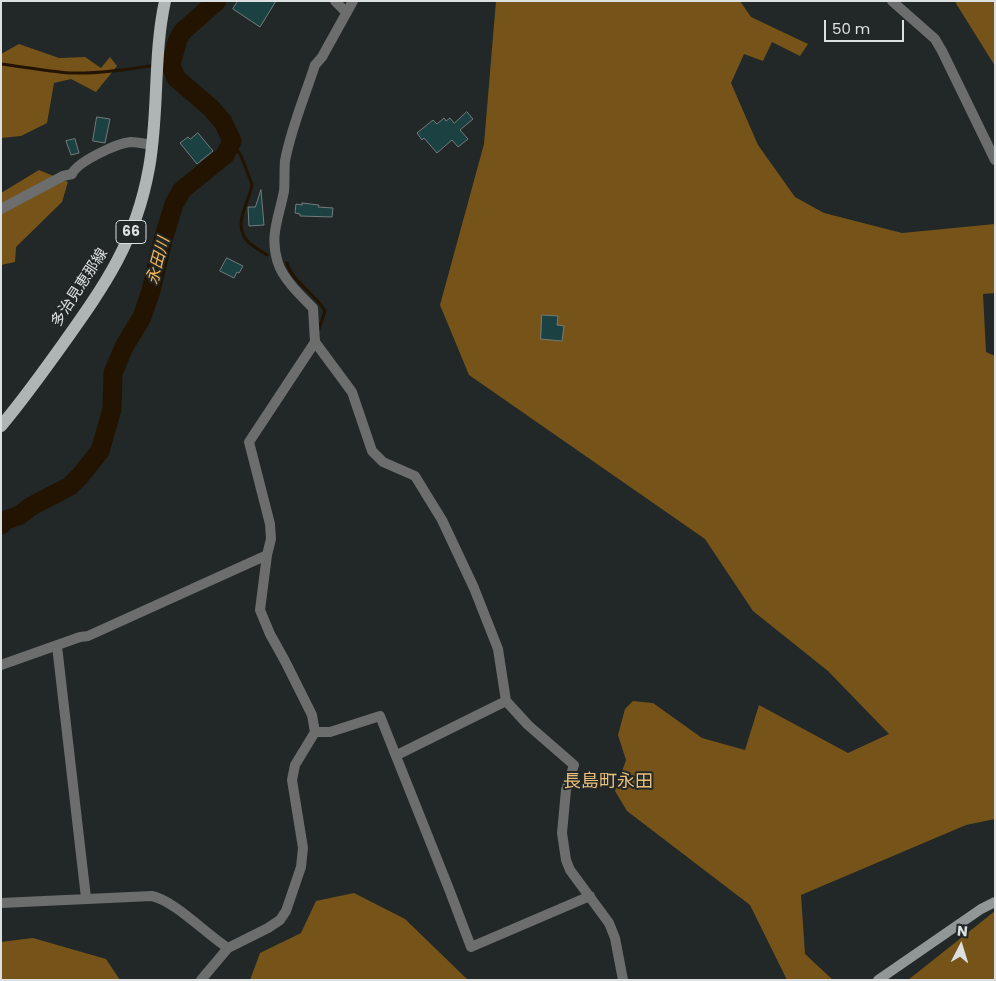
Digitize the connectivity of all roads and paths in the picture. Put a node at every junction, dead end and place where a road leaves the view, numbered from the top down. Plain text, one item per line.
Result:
1 (165, 1) edge
2 (334, 1) edge
3 (353, 1) edge
4 (892, 1) edge
5 (346, 12) junction
6 (152, 145) junction
7 (995, 160) edge
8 (1, 209) edge
9 (315, 342) junction
10 (1, 426) edge
11 (266, 554) junction
12 (58, 646) junction
13 (1, 665) edge
14 (506, 701) junction
15 (315, 732) junction
16 (396, 755) junction
17 (590, 896) junction
18 (86, 898) junction
19 (995, 902) edge
20 (1, 903) edge
21 (228, 948) junction
22 (202, 980) edge
23 (623, 980) edge
24 (878, 980) edge

1 - 6 main road, 多治見恵那線 / 66
2 - 5 street
3 - 5 street
4 - 7 street
5 - 9 street
6 - 8 street
6 - 10 main road, 多治見恵那線 / 66
9 - 11 street
9 - 14 street
11 - 12 street
11 - 15 street
12 - 13 street
12 - 18 street
14 - 16 street
14 - 17 street
15 - 16 street
15 - 21 street
16 - 17 street
17 - 23 street
18 - 20 street
18 - 21 street
19 - 24 street
21 - 22 street

